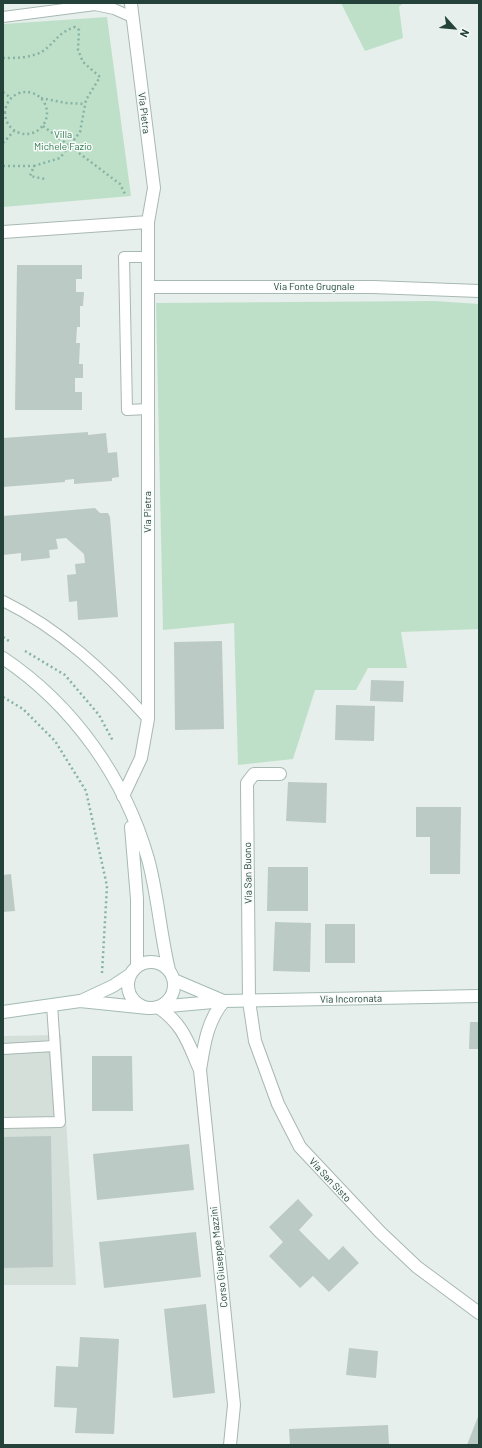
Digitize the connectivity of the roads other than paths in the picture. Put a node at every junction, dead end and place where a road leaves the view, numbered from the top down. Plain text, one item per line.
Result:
1 (131, 3) edge
2 (3, 17) edge
3 (132, 17) junction
4 (148, 222) junction
5 (3, 232) edge
6 (148, 257) junction
7 (148, 287) junction
8 (479, 291) edge
9 (148, 409) junction
10 (3, 601) edge
11 (3, 658) edge
12 (148, 719) junction
13 (280, 774) dead end
14 (125, 801) junction
15 (134, 971) junction
16 (171, 975) junction
17 (479, 996) edge
18 (80, 1001) junction
19 (224, 1001) junction
20 (249, 1001) junction
21 (52, 1005) junction
22 (153, 1008) junction
23 (3, 1012) edge
24 (54, 1046) junction
25 (3, 1049) edge
26 (200, 1070) junction
27 (3, 1123) edge
28 (479, 1313) edge
29 (230, 1445) edge

1 - 3 street, Via Pietra
2 - 3 lane
3 - 4 street, Via Pietra
4 - 5 street
4 - 6 street, Via Pietra
6 - 7 street, Via Pietra
6 - 9 lane
7 - 8 street, Via Fonte Grugnale
7 - 9 street, Via Pietra
9 - 12 street, Via Pietra
10 - 12 lane
11 - 14 street
12 - 14 street, Via Pietra
13 - 20 street, Via San Buono
14 - 15 street
14 - 16 street
15 - 16 street
15 - 18 street
15 - 22 street
16 - 19 street, Via Incoronata
16 - 22 street
17 - 20 street, Via Incoronata
18 - 21 street
18 - 22 street
19 - 20 street, Via Incoronata
19 - 22 street, Via Incoronata
19 - 26 street, Corso Giuseppe Mazzini
20 - 28 street, Via San Sisto
21 - 23 street
21 - 24 lane
22 - 26 street, Corso Giuseppe Mazzini
24 - 25 lane
24 - 27 lane
26 - 29 street, Corso Giuseppe Mazzini

